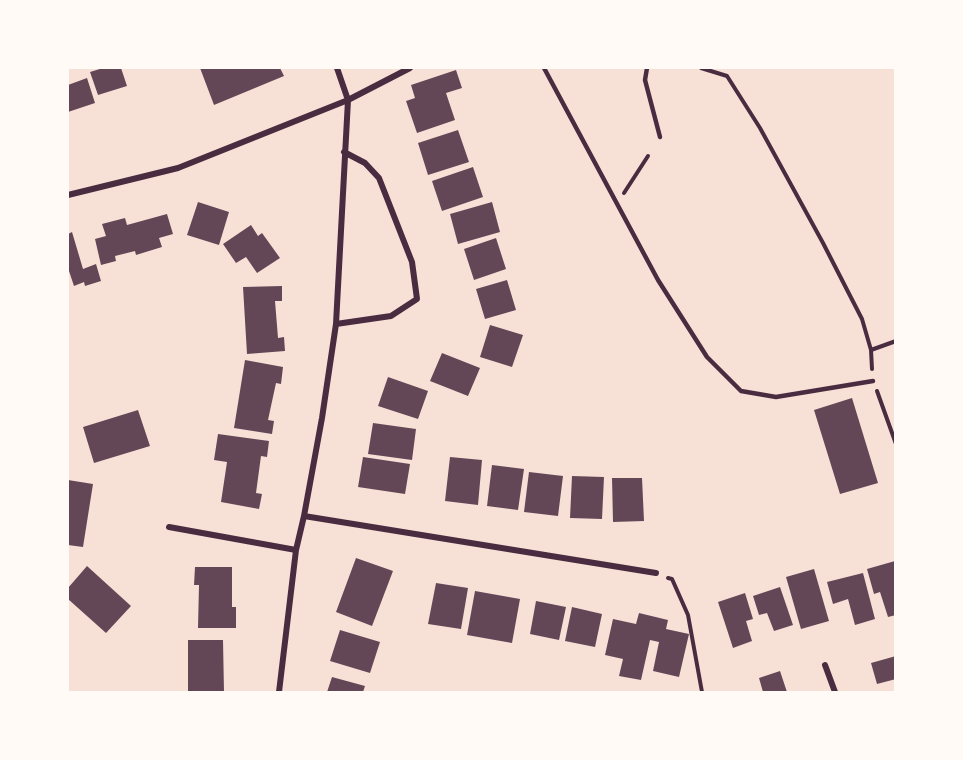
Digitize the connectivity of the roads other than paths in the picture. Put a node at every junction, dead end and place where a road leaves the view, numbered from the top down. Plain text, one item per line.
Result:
1 (337, 68) edge
2 (410, 68) edge
3 (544, 68) edge
4 (647, 68) edge
5 (348, 100) junction
6 (660, 137) dead end
7 (344, 152) junction
8 (68, 195) edge
9 (336, 324) junction
10 (873, 381) road end
11 (304, 516) junction
12 (169, 527) dead end
13 (296, 550) junction
14 (656, 573) road end
15 (825, 666) dead end
16 (279, 693) edge
17 (835, 693) edge

1 - 5 street
2 - 5 street
3 - 10 lane
4 - 6 lane
5 - 7 street
5 - 8 street
7 - 9 street
7 - 9 street
9 - 11 street
11 - 13 street
11 - 14 street
12 - 13 street
13 - 16 street
15 - 17 street

